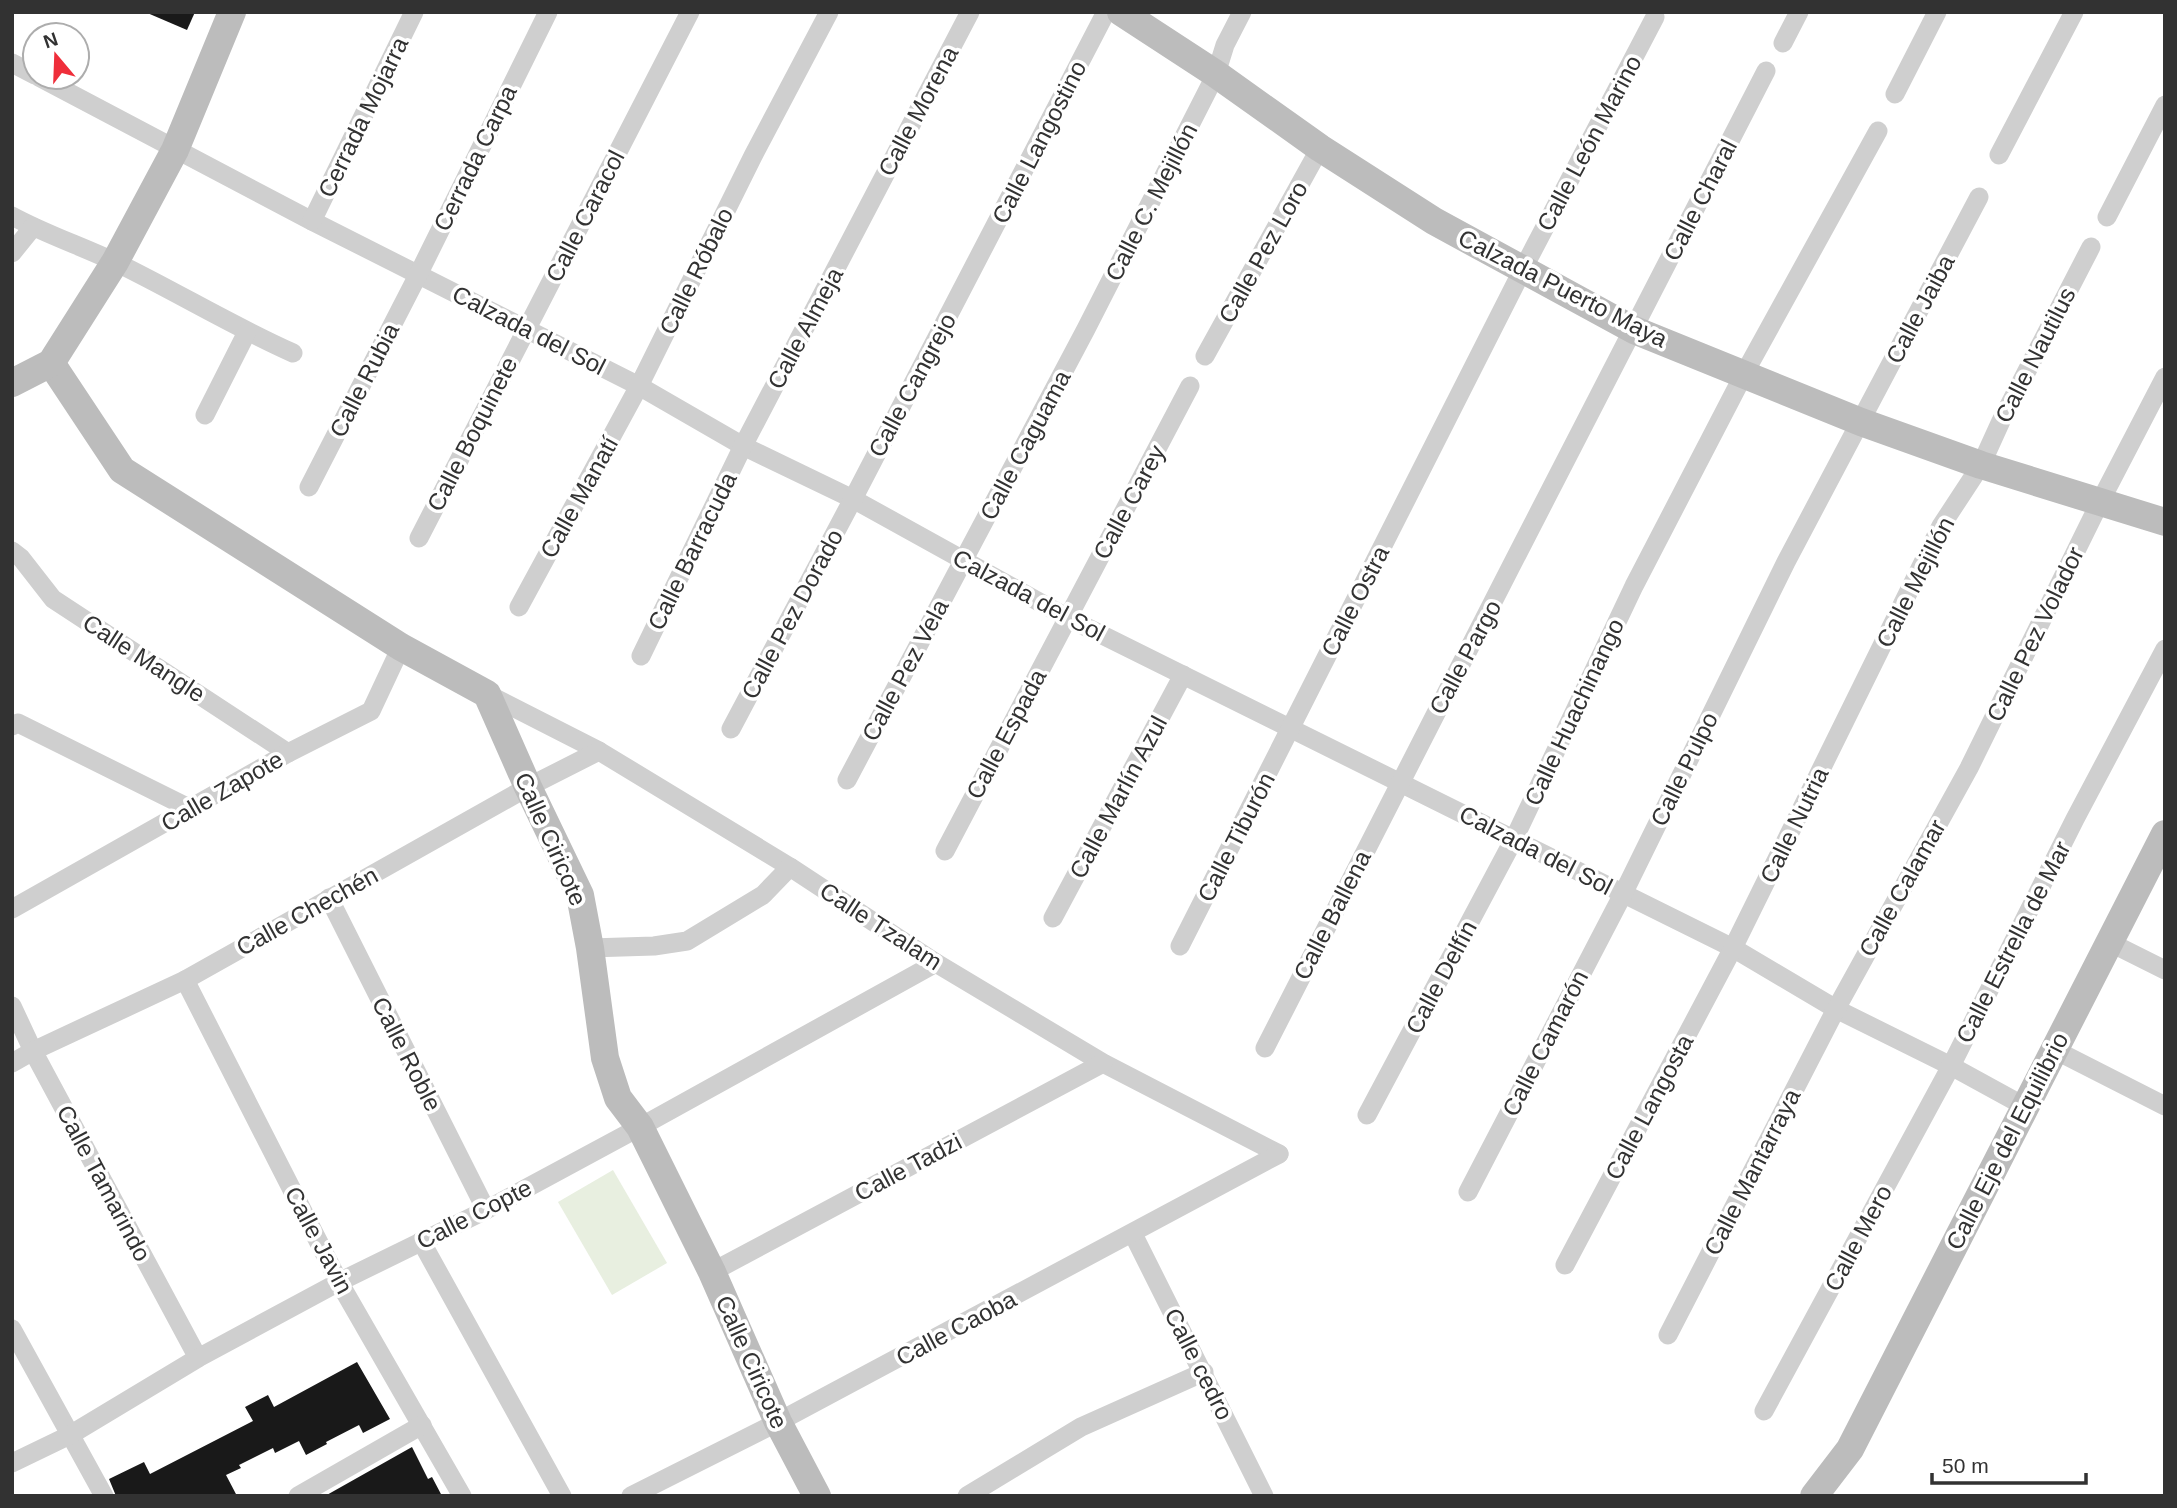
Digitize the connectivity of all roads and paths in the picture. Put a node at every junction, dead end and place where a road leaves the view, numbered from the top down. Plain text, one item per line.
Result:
1 (232, 12) edge
2 (414, 12) edge
3 (548, 12) edge
4 (690, 12) edge
5 (829, 12) edge
6 (971, 12) edge
7 (1106, 12) edge
8 (1121, 12) edge
9 (1242, 12) edge
10 (1799, 12) edge
11 (1937, 12) edge
12 (2074, 12) edge
13 (1655, 17) dead end
14 (1783, 43) dead end
15 (1766, 71) dead end
16 (1216, 74) junction
17 (65, 91) edge
18 (1895, 94) dead end
19 (2165, 105) edge
20 (1878, 131) dead end
21 (1320, 148) junction
22 (175, 150) junction
23 (1999, 155) dead end
24 (1979, 197) dead end
25 (866, 211) joint
26 (12, 216) edge
27 (2107, 217) dead end
28 (312, 221) junction
29 (33, 227) junction
30 (2091, 247) dead end
31 (12, 253) edge
32 (115, 262) junction
33 (1523, 269) junction
34 (971, 272) joint
35 (419, 273) junction
36 (526, 329) junction
37 (1086, 329) joint
38 (1634, 330) junction
39 (247, 332) junction
40 (293, 353) dead end
41 (1205, 356) dead end
42 (51, 362) junction
43 (1744, 374) junction
44 (2165, 377) edge
45 (12, 383) edge
46 (639, 386) junction
47 (1190, 386) dead end
48 (205, 415) dead end
49 (1861, 422) junction
50 (743, 446) junction
51 (1981, 465) junction
52 (1419, 474) joint
53 (309, 487) dead end
54 (853, 499) junction
55 (2101, 500) junction
56 (2165, 522) edge
57 (1529, 534) joint
58 (419, 538) dead end
59 (12, 551) edge
60 (964, 560) junction
61 (519, 607) dead end
62 (1068, 618) junction
63 (1745, 644) joint
64 (401, 647) junction
65 (2165, 649) edge
66 (641, 656) dead end
67 (1183, 675) junction
68 (486, 694) junction
69 (1855, 702) joint
70 (12, 726) edge
71 (731, 729) dead end
72 (1291, 729) junction
73 (599, 751) junction
74 (288, 753) junction
75 (1969, 768) joint
76 (847, 780) dead end
77 (1400, 781) junction
78 (528, 787) junction
79 (191, 809) junction
80 (2165, 834) edge
81 (1514, 839) junction
82 (944, 850) dead end
83 (790, 867) junction
84 (1623, 894) junction
85 (329, 898) junction
86 (12, 909) edge
87 (1053, 918) dead end
88 (2109, 942) junction
89 (1180, 946) dead end
90 (590, 948) junction
91 (1733, 948) junction
92 (936, 963) junction
93 (2165, 970) edge
94 (185, 980) junction
95 (12, 1006) edge
96 (1836, 1009) junction
97 (1265, 1048) dead end
98 (2053, 1049) junction
99 (33, 1051) junction
100 (12, 1063) edge
101 (1103, 1063) junction
102 (1951, 1066) junction
103 (2024, 1105) junction
104 (2165, 1106) edge
105 (1367, 1115) dead end
106 (640, 1127) junction
107 (1279, 1154) joint
108 (1468, 1192) dead end
109 (486, 1210) junction
110 (1133, 1234) junction
111 (421, 1241) junction
112 (1565, 1265) dead end
113 (712, 1272) junction
114 (339, 1282) junction
115 (12, 1329) edge
116 (1668, 1335) dead end
117 (198, 1358) junction
118 (1204, 1372) junction
119 (1765, 1411) dead end
120 (778, 1422) junction
121 (422, 1424) junction
122 (70, 1434) junction
123 (12, 1463) edge
124 (104, 1496) edge
125 (298, 1496) edge
126 (462, 1496) edge
127 (562, 1496) edge
128 (631, 1496) edge
129 (817, 1496) edge
130 (967, 1496) edge
131 (1264, 1496) edge
132 (1814, 1496) edge

1 - 22 street
2 - 28 street, Cerrada Mojarra
3 - 35 street, Cerrada Carpa
4 - 36 street, Calle Caracol
5 - 46 street, Calle Róbalo
6 - 25 street, Calle Morena
7 - 34 street, Calle Langostino
8 - 16 street, Calzada Puerto Maya
9 - 16 street, Calle C. Mejillón
10 - 14 street
11 - 18 street
12 - 23 street
13 - 33 street, Calle León Marino
15 - 38 street, Calle Charal
16 - 21 street, Calzada Puerto Maya
16 - 37 street, Calle C. Mejillón
17 - 22 street, Calzada del Sol
19 - 27 street
20 - 43 street, Calle Huachinango
21 - 33 street, Calzada Puerto Maya
21 - 41 street, Calle Pez Loro
22 - 28 street, Calzada del Sol
22 - 32 street
24 - 49 street, Calle Jaiba
25 - 50 street, Calle Almeja
26 - 29 street
28 - 35 street, Calzada del Sol
29 - 31 street
29 - 32 street
30 - 51 street, Calle Nautilus
32 - 39 street
32 - 42 street
33 - 38 street, Calzada Puerto Maya
33 - 52 street, Calle León Marino
34 - 54 street, Calle Cangrejo
35 - 36 street, Calzada del Sol
35 - 53 street, Calle Rubia
36 - 46 street, Calzada del Sol
36 - 58 street, Calle Boquinete
37 - 60 street, Calle Caguama
38 - 43 street, Calzada Puerto Maya
38 - 57 street, Calle Charal
39 - 40 street
39 - 48 street
42 - 45 street
42 - 64 street
43 - 49 street, Calzada Puerto Maya
43 - 81 street, Calle Huachinango
44 - 55 street, Calle Pez Volador
46 - 50 street, Calzada del Sol
46 - 61 street, Calle Manatí
47 - 62 street, Calle Carey
49 - 51 street, Calzada Puerto Maya
49 - 63 street, Calle Jaiba
50 - 54 street, Calzada del Sol
50 - 66 street, Calle Barracuda
51 - 55 street, Calzada Puerto Maya
51 - 69 street, Calle Mejillón
52 - 72 street, Calle Ostra
54 - 60 street, Calzada del Sol
54 - 71 street, Calle Pez Dorado
55 - 56 street, Calzada Puerto Maya
55 - 75 street, Calle Pez Volador
57 - 77 street, Calle Pargo
59 - 74 street, Calle Mangle
60 - 62 street, Calzada del Sol
60 - 76 street, Calle Pez Vela
62 - 67 street, Calzada del Sol
62 - 82 street, Calle Espada
63 - 84 street, Calle Pulpo
64 - 68 street
64 - 74 street, Calle Zapote
65 - 102 street, Calle Estrella de Mar
67 - 72 street, Calzada del Sol
67 - 87 street, Calle Marlín Azul
68 - 73 street, Calle Tzalam
68 - 78 street, Calle Ciricote
69 - 91 street, Calle Nutria
70 - 79 street
72 - 77 street, Calzada del Sol
72 - 89 street, Calle Tiburón
73 - 78 street, Calle Chechén
73 - 83 street, Calle Tzalam
74 - 79 street, Calle Zapote
75 - 96 street, Calle Calamar
77 - 81 street, Calzada del Sol
77 - 97 street, Calle Ballena
78 - 85 street, Calle Chechén
78 - 90 street, Calle Ciricote
79 - 86 street, Calle Zapote
80 - 88 street, Calle Eje del Equilibrio
81 - 84 street, Calzada del Sol
81 - 105 street, Calle Delfín
83 - 90 street
83 - 92 street, Calle Tzalam
84 - 91 street, Calzada del Sol
84 - 108 street, Calle Camarón
85 - 94 street, Calle Chechén
85 - 109 street, Calle Roble
88 - 93 street
88 - 98 street, Calle Eje del Equilibrio
90 - 106 street, Calle Ciricote
91 - 96 street, Calzada del Sol
91 - 112 street, Calle Langosta
92 - 101 street, Calle Tzalam
92 - 106 street, Calle Copte
94 - 99 street, Calle Chechén
94 - 114 street, Calle Javin
95 - 99 street, Calle Tamarindo
96 - 102 street, Calzada del Sol
96 - 116 street, Calle Mantarraya
98 - 103 street, Calle Eje del Equilibrio
98 - 104 street
99 - 100 street, Calle Chechén
99 - 117 street, Calle Tamarindo
101 - 107 street, Calle Tzalam
101 - 113 street, Calle Tadzi
102 - 103 street, Calzada del Sol
102 - 119 street, Calle Mero
103 - 132 street, Calle Eje del Equilibrio
106 - 109 street, Calle Copte
106 - 113 street, Calle Ciricote
107 - 110 street, Calle Caoba
109 - 111 street, Calle Copte
110 - 118 street, Calle cedro
110 - 120 street, Calle Caoba
111 - 114 street, Calle Copte
111 - 127 street
113 - 120 street, Calle Ciricote
114 - 117 street, Calle Copte
114 - 121 street, Calle Javin
115 - 122 street
117 - 122 street, Calle Copte
118 - 130 street
118 - 131 street, Calle cedro
120 - 128 street, Calle Caoba
120 - 129 street, Calle Ciricote
121 - 125 street
121 - 126 street, Calle Javin
122 - 123 street, Calle Copte
122 - 124 street

